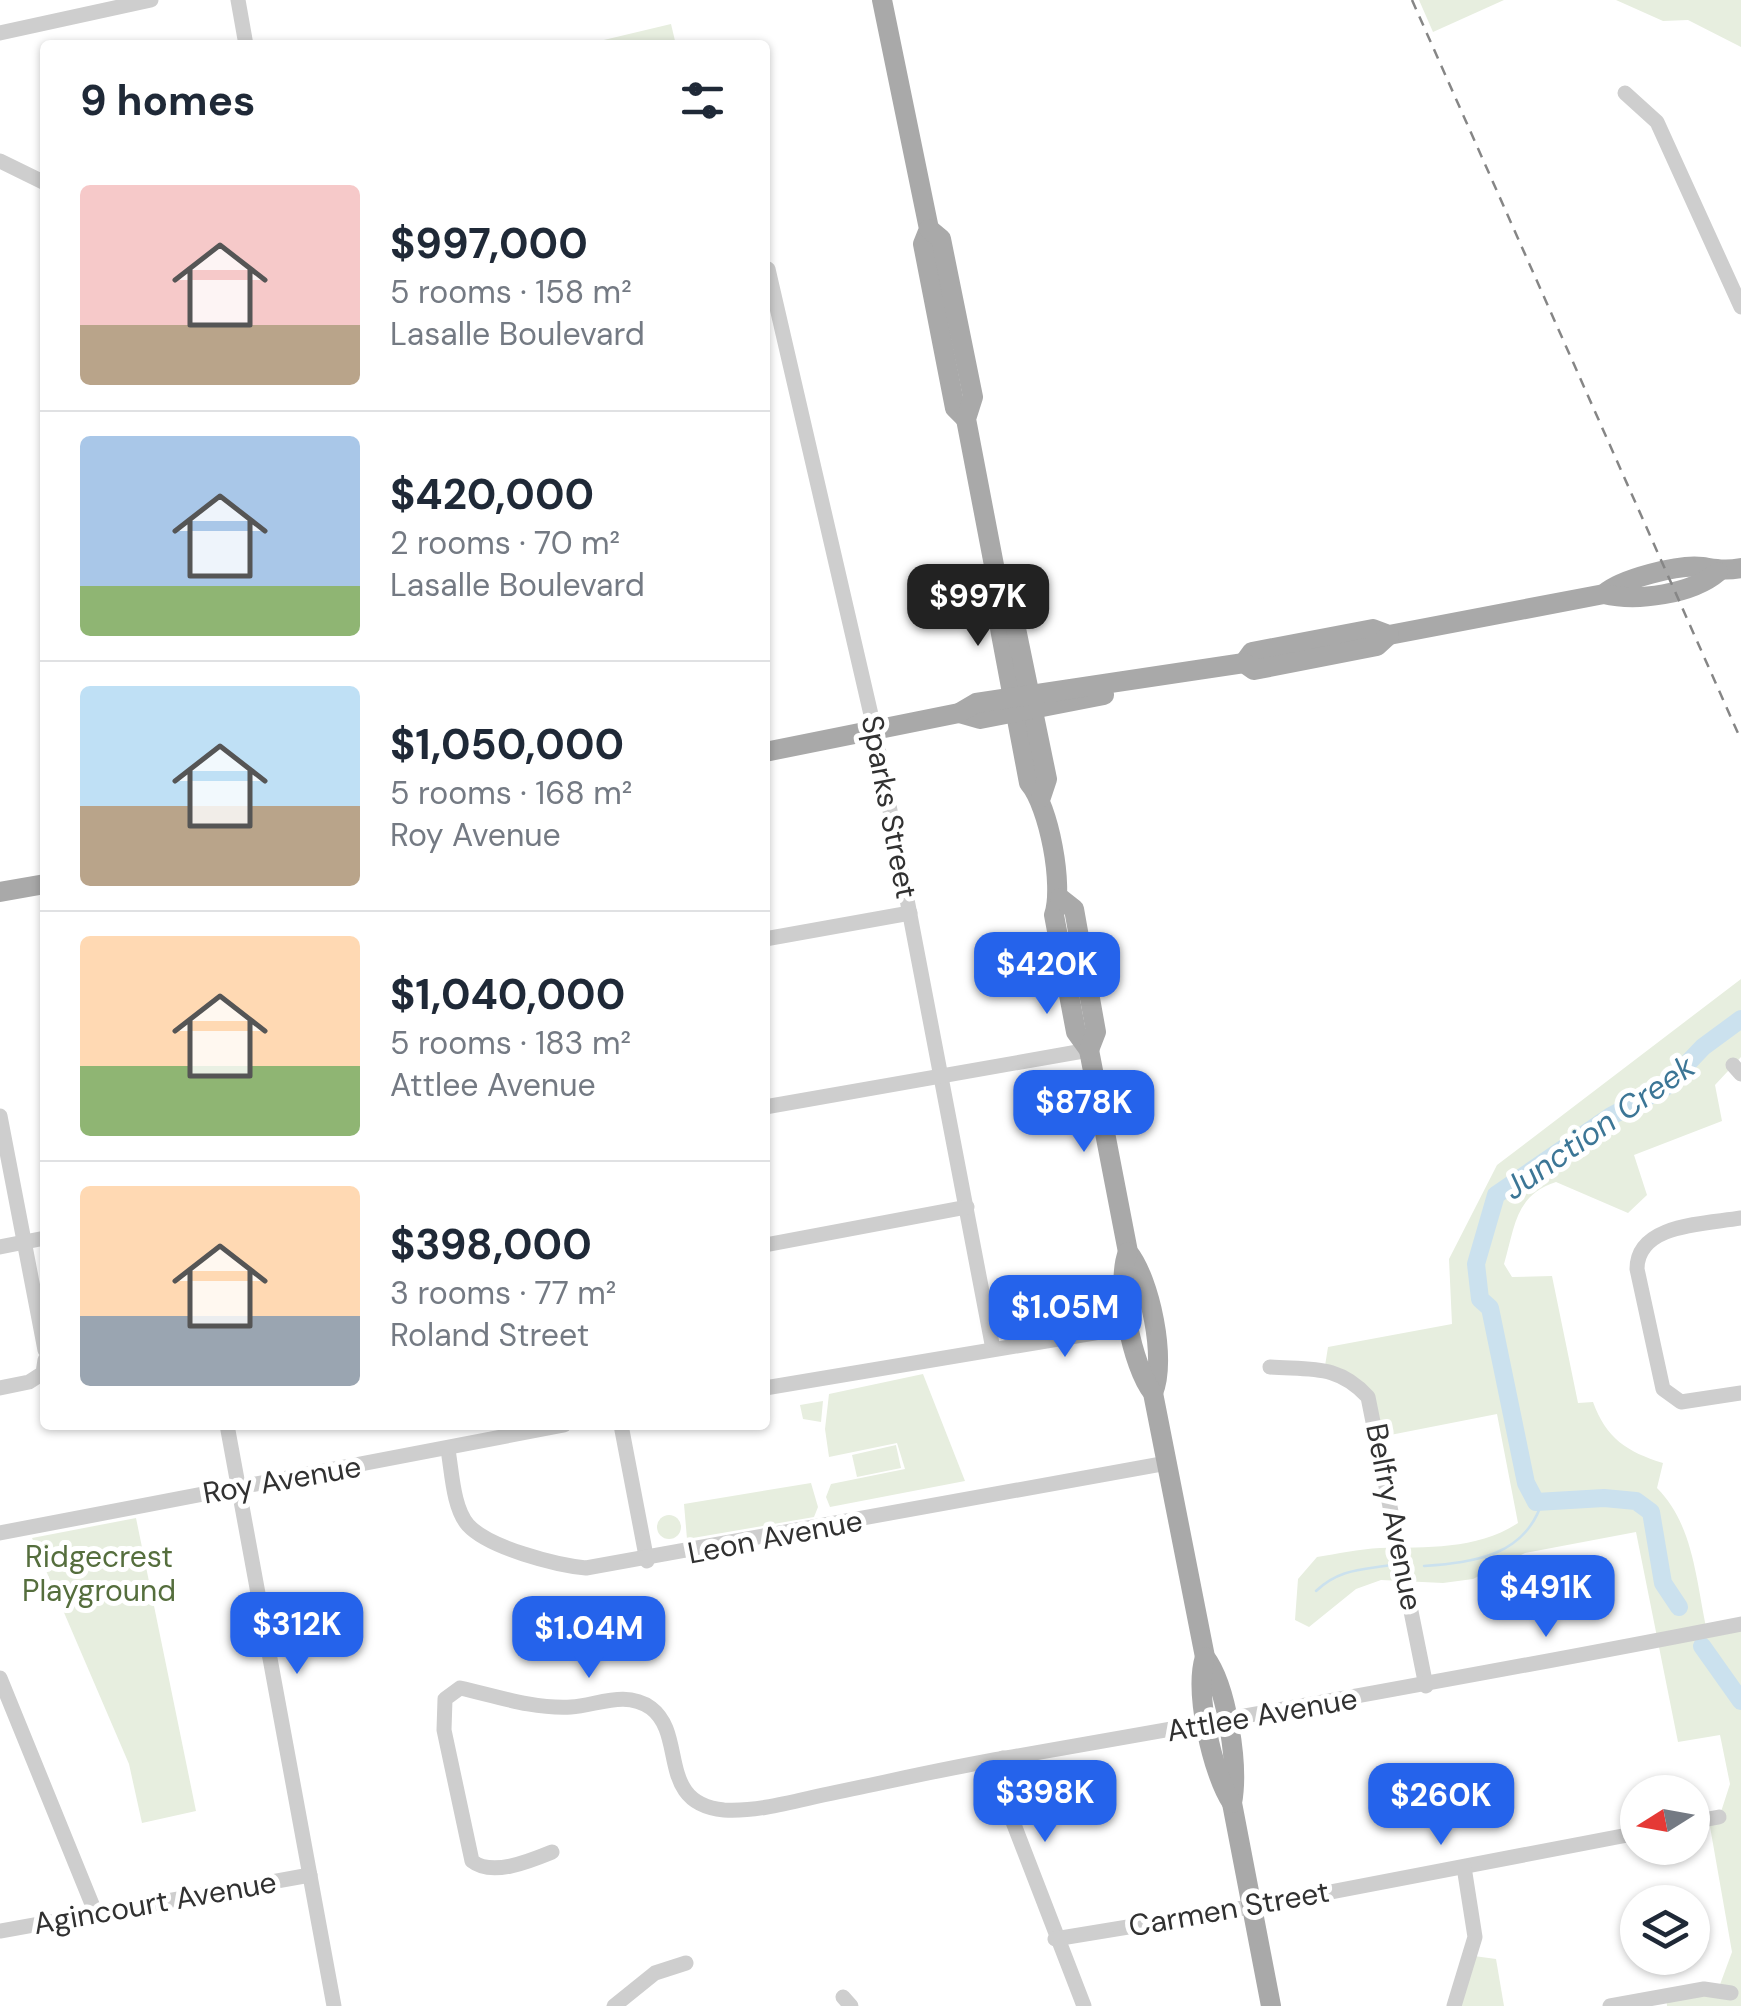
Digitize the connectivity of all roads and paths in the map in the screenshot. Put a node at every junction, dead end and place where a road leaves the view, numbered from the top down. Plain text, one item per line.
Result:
1 (151, 0) edge
2 (238, 0) edge
3 (882, 0) edge
4 (99, 7) edge
5 (0, 33) edge
6 (245, 40) edge
7 (1625, 94) dead end
8 (0, 162) edge
9 (40, 181) edge
10 (770, 278) edge
11 (1741, 307) edge
12 (1741, 568) edge
13 (1002, 607) junction
14 (1020, 646) junction
15 (1103, 682) junction
16 (1126, 684) junction
17 (1023, 703) junction
18 (1062, 704) junction
19 (875, 732) junction
20 (770, 751) edge
21 (1041, 752) junction
22 (1041, 796) junction
23 (40, 885) edge
24 (0, 892) edge
25 (910, 912) junction
26 (770, 939) edge
27 (1089, 1050) junction
28 (940, 1074) junction
29 (770, 1106) edge
30 (0, 1116) edge
31 (967, 1207) junction
32 (1741, 1218) edge
33 (40, 1239) edge
34 (23, 1242) junction
35 (770, 1244) edge
36 (0, 1246) edge
37 (1128, 1252) junction
38 (40, 1325) edge
39 (1130, 1327) junction
40 (993, 1349) junction
41 (1270, 1367) dead end
42 (40, 1370) edge
43 (770, 1387) edge
44 (0, 1388) edge
45 (1154, 1393) junction
46 (1741, 1393) edge
47 (228, 1430) edge
48 (541, 1430) edge
49 (622, 1430) edge
50 (448, 1450) junction
51 (1167, 1463) junction
52 (239, 1487) junction
53 (0, 1533) edge
54 (646, 1561) junction
55 (1741, 1624) edge
56 (0, 1678) edge
57 (1426, 1686) junction
58 (1217, 1724) junction
59 (1003, 1758) junction
60 (1719, 1817) dead end
61 (1710, 1819) edge
62 (1620, 1836) edge
63 (552, 1852) dead end
64 (1464, 1866) junction
65 (310, 1875) junction
66 (1252, 1907) junction
67 (96, 1914) junction
68 (0, 1931) edge
69 (1056, 1939) junction
70 (686, 1964) dead end
71 (1731, 1994) dead end
72 (334, 2006) edge
73 (614, 2006) edge
74 (1084, 2006) edge
75 (1271, 2006) edge
76 (1454, 2006) edge
77 (1610, 2006) edge

1 - 4 street
2 - 6 street
3 - 13 main road
4 - 5 street
7 - 11 street
8 - 9 street
10 - 19 street, Sparks Street
12 - 16 main road
13 - 14 main road
13 - 17 main road
14 - 15 main road
14 - 17 main road
15 - 16 main road
15 - 17 main road
16 - 18 main road
17 - 18 main road
17 - 19 main road
17 - 21 main road
17 - 22 main road
18 - 21 main road
19 - 20 main road
19 - 25 street, Sparks Street
21 - 22 main road
22 - 27 main road
23 - 24 main road
25 - 26 street
25 - 28 street, Sparks Street
27 - 28 street
27 - 37 main road
28 - 29 street
28 - 31 street, Sparks Street
30 - 34 street
31 - 35 street
31 - 40 street, Sparks Street
32 - 46 street
33 - 34 street
34 - 36 street
34 - 38 street
37 - 39 main road
37 - 45 main road
39 - 40 street
39 - 45 main road
40 - 43 street
41 - 57 street, Belfry Avenue
42 - 44 street
45 - 51 main road
47 - 52 street
48 - 50 street, Roy Avenue
49 - 54 street
50 - 52 street, Roy Avenue
50 - 54 street, Leon Avenue
51 - 54 street, Leon Avenue
51 - 58 main road
52 - 53 street, Roy Avenue
52 - 65 street
55 - 57 street, Attlee Avenue
56 - 67 street
57 - 58 street, Attlee Avenue
58 - 59 street, Attlee Avenue
58 - 66 main road
59 - 63 street, Attlee Avenue
59 - 69 street
60 - 61 street
62 - 64 street, Carmen Street
64 - 66 street, Carmen Street
64 - 76 street
65 - 67 street, Agincourt Avenue
65 - 72 street
66 - 69 street, Carmen Street
66 - 75 main road
67 - 68 street, Agincourt Avenue
69 - 74 street
70 - 73 street
71 - 77 street

